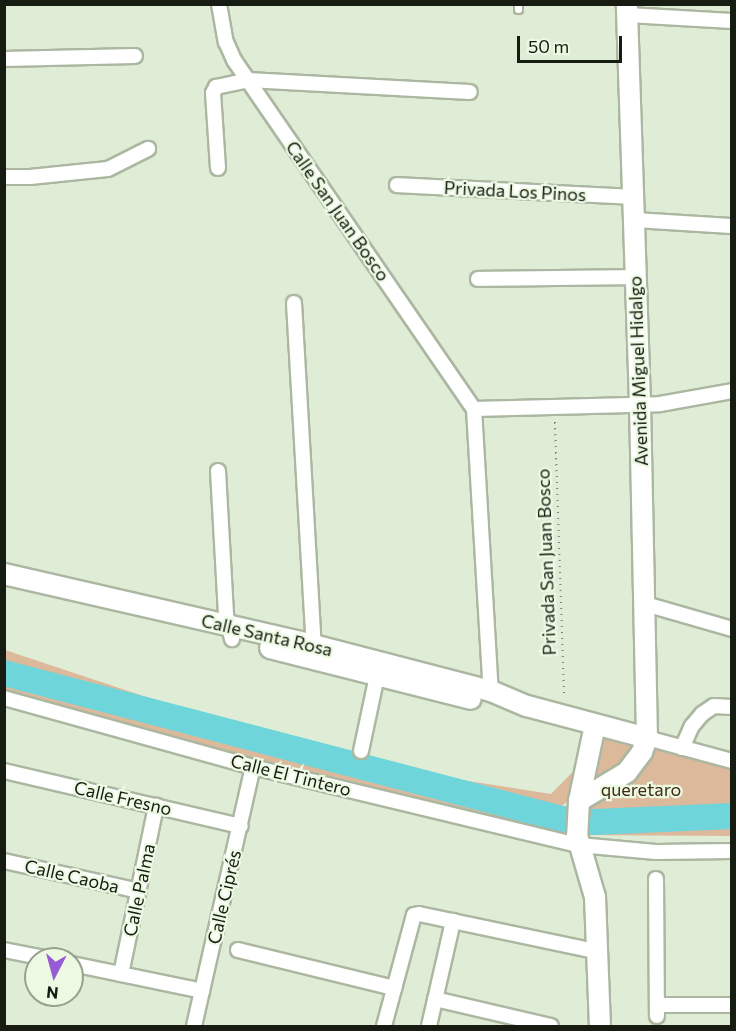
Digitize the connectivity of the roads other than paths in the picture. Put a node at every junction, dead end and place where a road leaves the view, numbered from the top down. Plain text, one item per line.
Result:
1 (219, 4) edge
2 (628, 10) edge
3 (732, 21) edge
4 (135, 56) dead end
5 (4, 59) edge
6 (248, 80) junction
7 (470, 92) dead end
8 (148, 149) dead end
9 (218, 168) dead end
10 (4, 177) edge
11 (398, 185) dead end
12 (633, 197) junction
13 (634, 220) junction
14 (732, 226) edge
15 (635, 278) junction
16 (478, 279) dead end
17 (294, 303) dead end
18 (732, 391) edge
19 (640, 404) junction
20 (474, 409) junction
21 (218, 471) dead end
22 (4, 574) edge
23 (4, 585) edge
24 (53, 592) junction
25 (645, 604) junction
26 (732, 629) edge
27 (231, 632) junction
28 (314, 652) junction
29 (402, 675) junction
30 (377, 676) junction
31 (491, 691) junction
32 (4, 698) edge
33 (527, 706) junction
34 (732, 707) edge
35 (595, 725) junction
36 (647, 738) junction
37 (682, 748) junction
38 (361, 751) dead end
39 (732, 761) edge
40 (253, 767) junction
41 (4, 771) edge
42 (578, 805) junction
43 (156, 806) junction
44 (241, 826) junction
45 (578, 840) junction
46 (732, 851) edge
47 (4, 861) edge
48 (656, 879) dead end
49 (140, 891) junction
50 (453, 921) junction
51 (4, 950) edge
52 (238, 950) dead end
53 (599, 952) junction
54 (24, 954) edge
55 (84, 966) edge
56 (121, 974) junction
57 (394, 988) junction
58 (202, 991) junction
59 (435, 999) junction
60 (732, 1005) edge
61 (194, 1026) edge
62 (384, 1026) edge
63 (429, 1026) edge
64 (551, 1026) edge
65 (600, 1026) edge

1 - 6 street, Calle San Juan Bosco
2 - 3 street
2 - 12 street, Avenida Miguel Hidalgo
4 - 5 street
6 - 7 street
6 - 9 street
6 - 20 street, Calle San Juan Bosco
8 - 10 street
11 - 12 street, Privada Los Pinos
12 - 13 street, Avenida Miguel Hidalgo
13 - 14 street
13 - 15 street, Avenida Miguel Hidalgo
15 - 16 street
15 - 19 street, Avenida Miguel Hidalgo
17 - 28 street
18 - 19 street
19 - 20 street
19 - 25 street, Avenida Miguel Hidalgo
20 - 31 street
21 - 27 street
22 - 24 street, Calle Santa Rosa
23 - 24 street, Calle Santa Rosa
24 - 27 street, Calle Santa Rosa
25 - 26 street
25 - 36 street, Avenida Miguel Hidalgo
27 - 28 street, Calle Santa Rosa
28 - 29 street, Calle Santa Rosa
28 - 30 street, Calle Santa Rosa
29 - 30 street, Calle Santa Rosa
29 - 31 street, Calle Santa Rosa
29 - 33 street, Calle Santa Rosa
30 - 38 street
31 - 33 street, Calle Santa Rosa
32 - 40 street, Calle El Tintero
33 - 35 street, Calle Santa Rosa
34 - 37 street
35 - 36 street, Calle Santa Rosa
35 - 42 street
36 - 37 street, Calle Santa Rosa
36 - 42 street
37 - 39 street, Calle Santa Rosa
40 - 44 street, Calle Ciprés
40 - 45 street, Calle El Tintero
41 - 43 street, Calle Fresno
42 - 45 street
43 - 44 street, Calle Fresno
43 - 49 street, Calle Palma
44 - 58 street, Calle Ciprés
45 - 46 street, Calle El Tintero
45 - 53 street
47 - 49 street, Calle Caoba
48 - 60 street
49 - 56 street, Calle Palma
50 - 53 street
50 - 57 street
50 - 59 street
51 - 54 street
52 - 57 street
53 - 65 street
55 - 56 street
56 - 58 street
57 - 62 street
58 - 61 street, Calle Ciprés
59 - 63 street
59 - 64 street

